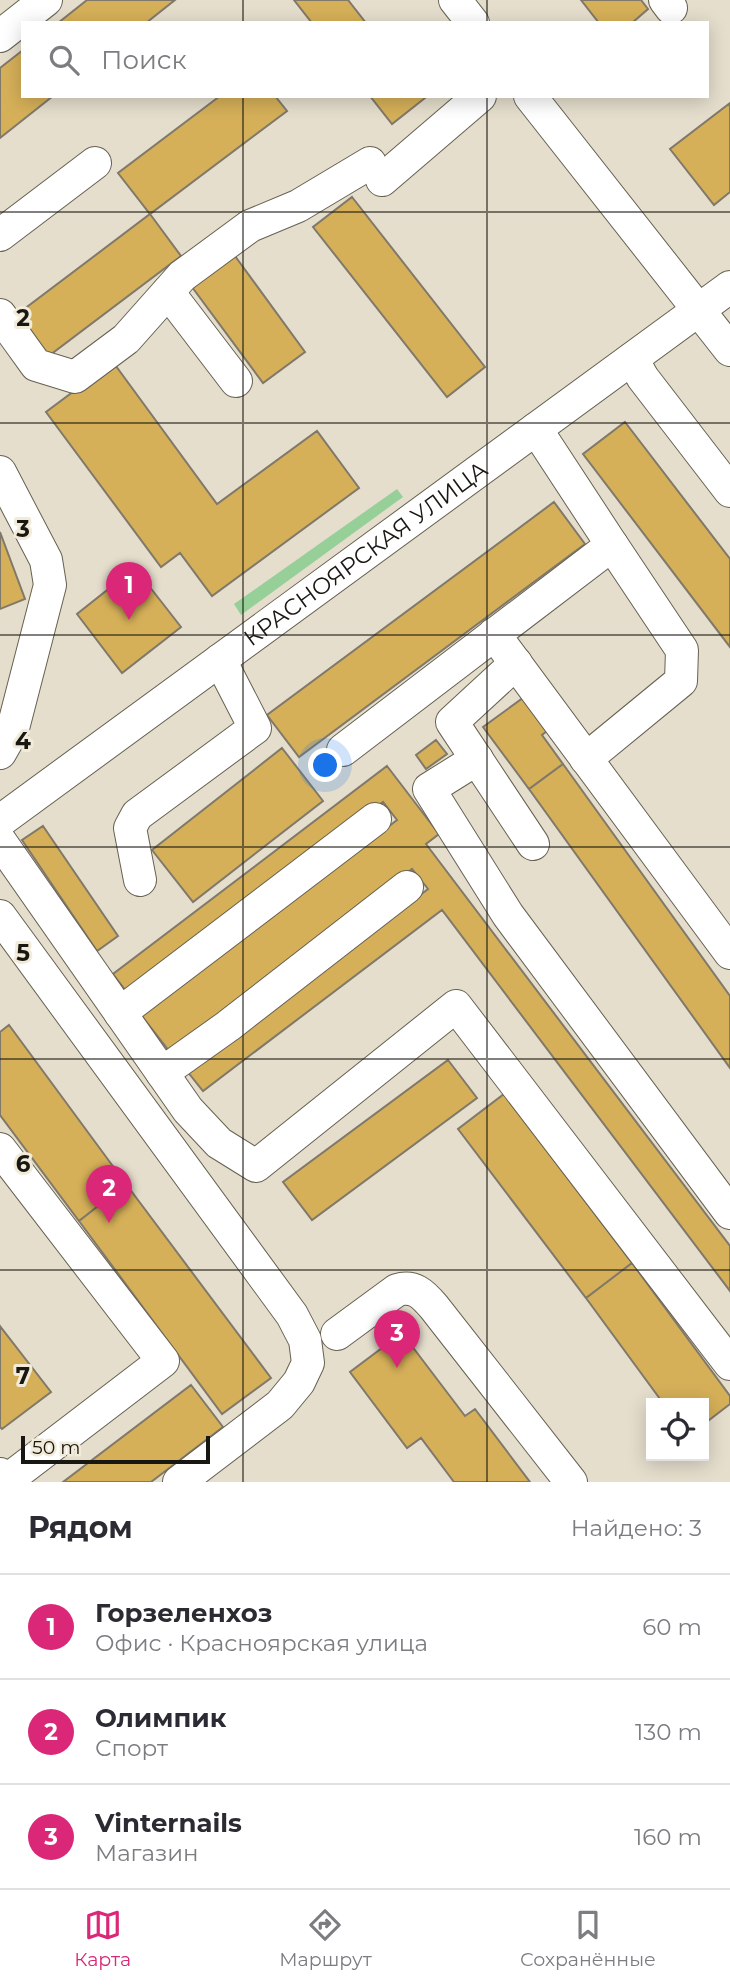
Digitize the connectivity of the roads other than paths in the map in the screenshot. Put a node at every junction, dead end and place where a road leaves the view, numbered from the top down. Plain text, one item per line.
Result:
1 (47, 0) edge
2 (455, 0) edge
3 (471, 21) edge
4 (0, 36) edge
5 (477, 98) edge
6 (532, 98) edge
7 (95, 163) dead end
8 (0, 235) edge
9 (730, 287) edge
10 (168, 292) junction
11 (699, 310) junction
12 (0, 315) edge
13 (730, 349) edge
14 (632, 359) junction
15 (236, 381) dead end
16 (536, 429) junction
17 (0, 472) edge
18 (730, 491) edge
19 (612, 545) junction
20 (494, 634) junction
21 (220, 660) junction
22 (516, 663) junction
23 (343, 750) dead end
24 (0, 753) edge
25 (477, 759) junction
26 (586, 759) junction
27 (375, 818) dead end
28 (0, 821) edge
29 (0, 841) edge
30 (533, 844) dead end
31 (139, 880) dead end
32 (407, 887) dead end
33 (0, 916) edge
34 (730, 953) edge
35 (120, 1013) junction
36 (162, 1073) junction
37 (0, 1149) edge
38 (730, 1213) edge
39 (337, 1334) dead end
40 (730, 1364) edge
41 (4, 1479) edge
42 (181, 1482) edge
43 (571, 1482) edge

1 - 4 street
2 - 3 street
5 - 10 street
6 - 11 street
7 - 8 street
9 - 11 street, КРАСНОЯРСКАЯ УЛИЦА
10 - 12 street
10 - 15 street
11 - 13 street
11 - 14 street, КРАСНОЯРСКАЯ УЛИЦА
14 - 16 street, КРАСНОЯРСКАЯ УЛИЦА
14 - 18 street
16 - 19 street
16 - 21 street, КРАСНОЯРСКАЯ УЛИЦА
17 - 24 street
19 - 20 street
19 - 26 street
20 - 22 street
20 - 23 street
21 - 28 street, КРАСНОЯРСКАЯ УЛИЦА
21 - 31 street
22 - 25 street
22 - 26 street
25 - 30 street
25 - 38 street
26 - 34 street
27 - 35 street
29 - 35 street
32 - 36 street
33 - 42 street
35 - 36 street
36 - 40 street
37 - 41 street
39 - 43 street

